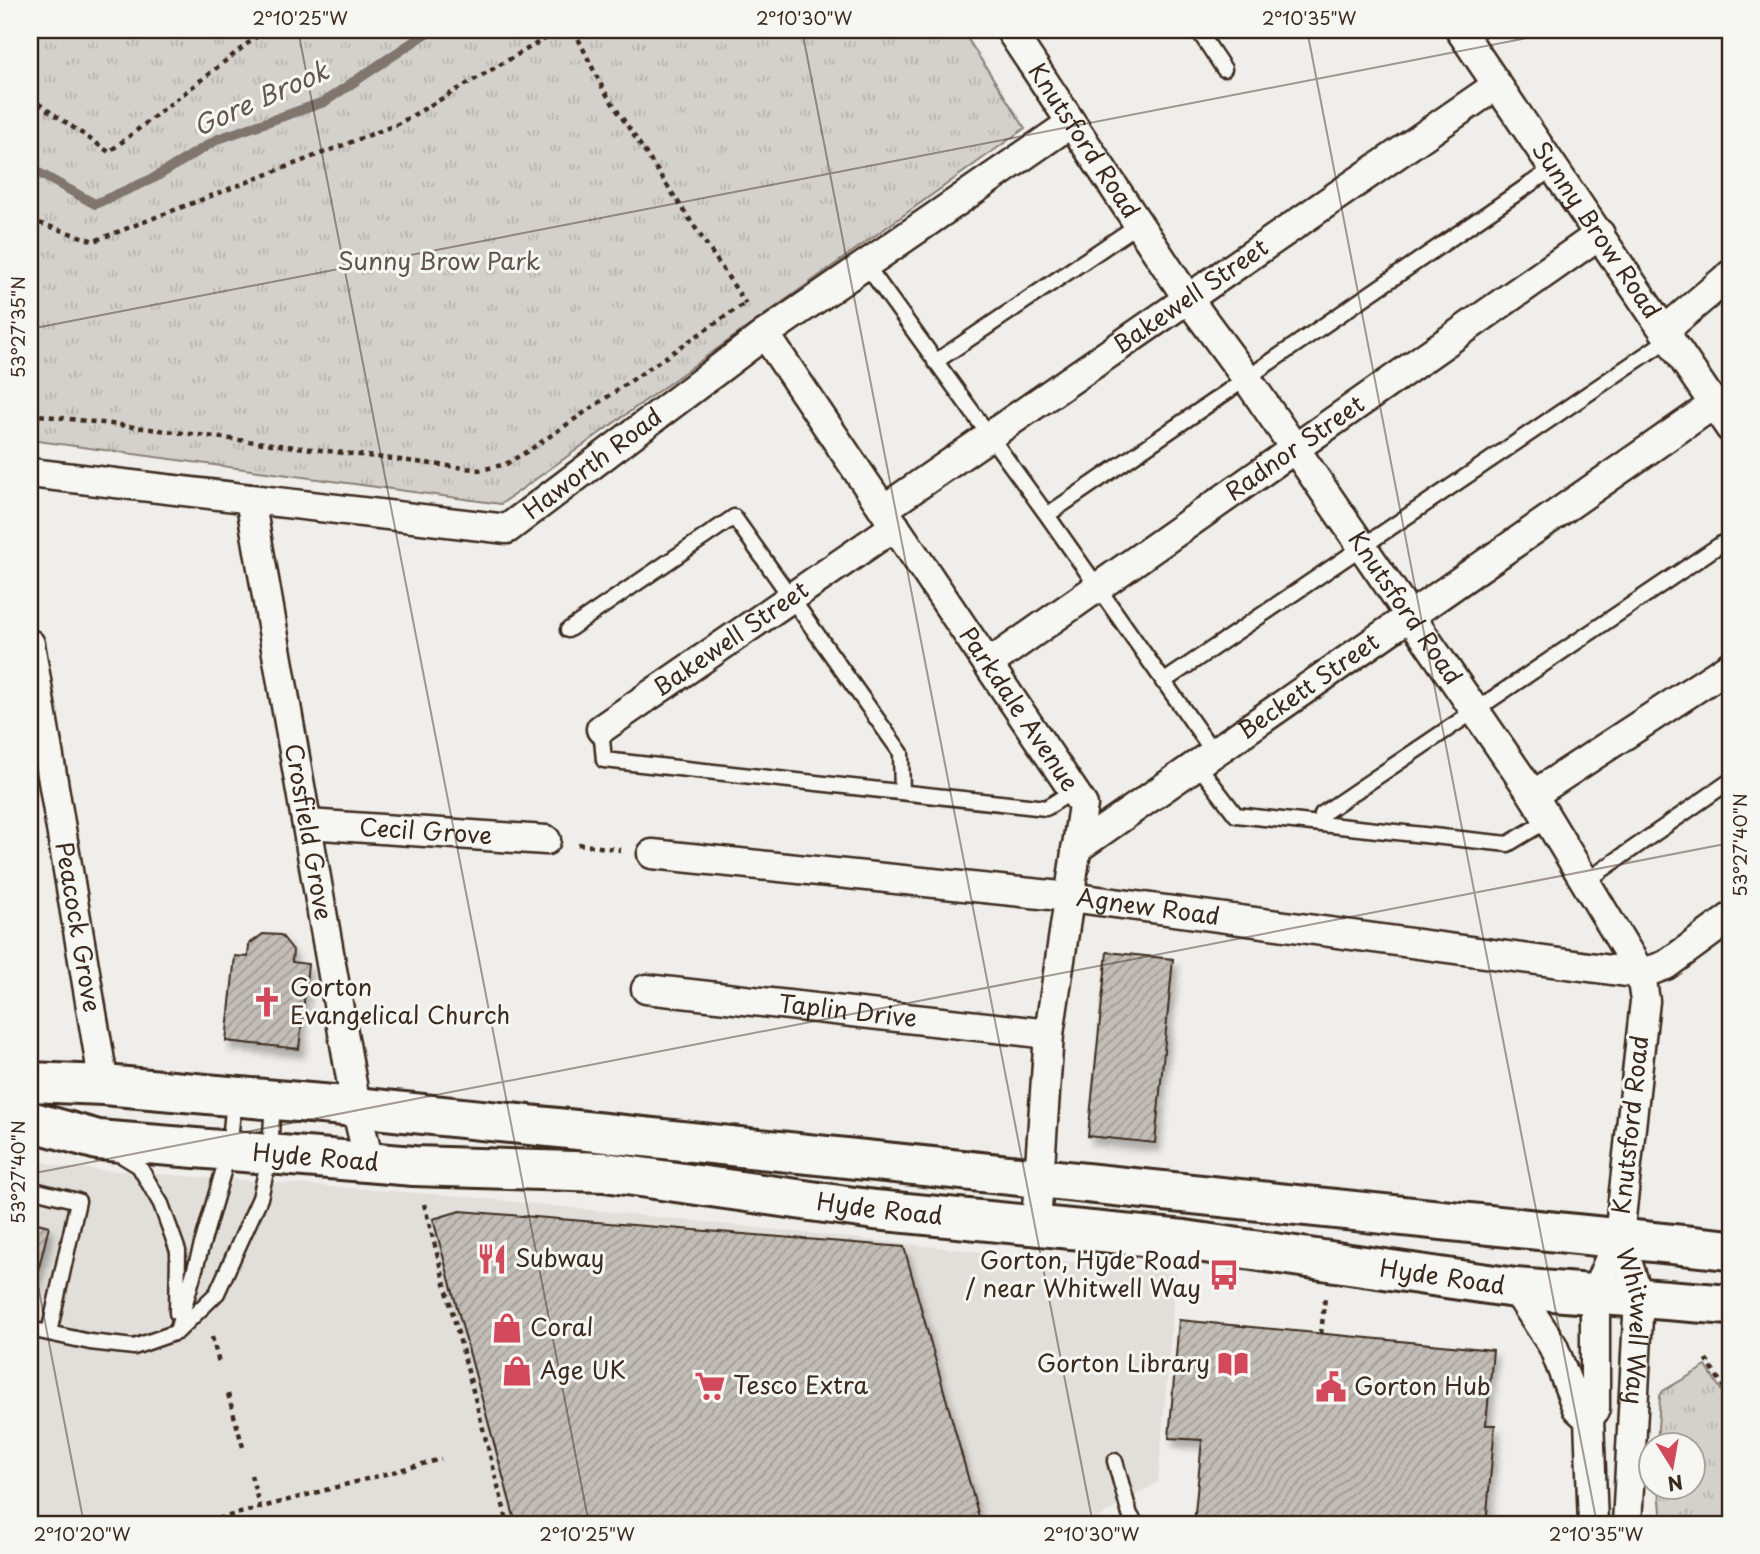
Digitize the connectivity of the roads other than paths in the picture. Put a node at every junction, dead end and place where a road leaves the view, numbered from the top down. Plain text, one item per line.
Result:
1 (1010, 30) edge
2 (1198, 30) edge
3 (1460, 30) edge
4 (1224, 69) dead end
5 (1497, 85) junction
6 (1071, 123) junction
7 (1555, 167) junction
8 (1139, 225) junction
9 (1600, 234) junction
10 (866, 265) junction
11 (1730, 275) edge
12 (1188, 299) junction
13 (765, 334) junction
14 (1667, 334) junction
15 (935, 362) junction
16 (1247, 379) junction
17 (1714, 404) junction
18 (1730, 428) edge
19 (988, 436) junction
20 (1295, 449) junction
21 (30, 472) edge
22 (250, 499) junction
23 (1047, 515) junction
24 (889, 518) junction
25 (1730, 538) edge
26 (1362, 546) junction
27 (1097, 588) junction
28 (792, 596) junction
29 (1410, 617) junction
30 (568, 630) dead end
31 (30, 644) edge
32 (990, 663) junction
33 (1730, 666) edge
34 (1163, 682) junction
35 (1475, 711) junction
36 (601, 729) joint
37 (1206, 759) junction
38 (1730, 781) edge
39 (1073, 791) junction
40 (902, 792) junction
41 (1533, 795) junction
42 (1548, 820) junction
43 (307, 824) junction
44 (1321, 824) junction
45 (545, 840) road end
46 (1076, 849) junction
47 (652, 854) road end
48 (1586, 882) junction
49 (1070, 897) junction
50 (1730, 918) edge
51 (1641, 974) junction
52 (646, 989) dead end
53 (1049, 1034) junction
54 (30, 1082) edge
55 (104, 1085) junction
56 (235, 1096) junction
57 (273, 1099) junction
58 (356, 1107) junction
59 (30, 1121) edge
60 (98, 1140) junction
61 (229, 1150) junction
62 (270, 1154) junction
63 (369, 1162) junction
64 (1039, 1180) junction
65 (30, 1189) edge
66 (1036, 1224) junction
67 (1619, 1236) junction
68 (1730, 1250) edge
69 (1515, 1288) junction
70 (1595, 1294) junction
71 (1639, 1298) junction
72 (1730, 1305) edge
73 (30, 1329) edge
74 (177, 1332) junction
75 (49, 1333) junction
76 (1589, 1419) junction
77 (1115, 1461) dead end
78 (1136, 1524) edge
79 (1592, 1524) edge
80 (1627, 1524) edge

1 - 6 street, Knutsford Road
2 - 4 lane
3 - 5 street, Sunny Brow Road
5 - 7 street, Sunny Brow Road
5 - 12 street, Bakewell Street
6 - 8 street, Knutsford Road
6 - 10 street, Haworth Road
7 - 9 street, Sunny Brow Road
7 - 16 lane
8 - 12 street, Knutsford Road
8 - 15 lane
9 - 14 street, Sunny Brow Road
9 - 20 street, Radnor Street
10 - 13 street, Haworth Road
10 - 15 lane
11 - 14 street
12 - 16 street, Knutsford Road
12 - 19 street, Bakewell Street
13 - 22 street, Haworth Road
13 - 24 street, Parkdale Avenue
14 - 17 street, Sunny Brow Road
14 - 26 lane
15 - 19 lane
16 - 20 street, Knutsford Road
16 - 23 lane
17 - 18 street, Sunny Brow Road
17 - 29 street, Beckett Street
19 - 23 lane
19 - 24 street, Bakewell Street
20 - 26 street, Knutsford Road
20 - 27 street, Radnor Street
21 - 22 street, Haworth Road
22 - 43 street, Crosfield Grove
23 - 27 lane
24 - 28 street, Bakewell Street
24 - 32 street, Parkdale Avenue
25 - 35 lane
26 - 29 street, Knutsford Road
26 - 34 lane
27 - 32 street, Radnor Street
27 - 34 lane
28 - 30 lane
28 - 36 street, Bakewell Street
28 - 40 lane
29 - 35 street, Knutsford Road
29 - 37 street, Beckett Street
31 - 55 street, Peacock Grove
32 - 39 street, Parkdale Avenue
33 - 41 street
34 - 37 lane
35 - 41 street, Knutsford Road
35 - 44 lane
36 - 40 lane
37 - 44 lane
37 - 46 street, Beckett Street
38 - 48 lane
39 - 40 lane
39 - 46 street, Parkdale Avenue
41 - 42 street, Knutsford Road
42 - 44 lane
42 - 48 street, Knutsford Road
43 - 45 street, Cecil Grove
43 - 58 street, Crosfield Grove
46 - 49 street, Parkdale Avenue
47 - 49 street, Agnew Road
48 - 51 street, Knutsford Road
49 - 51 street, Agnew Road
49 - 53 street, Parkdale Avenue
50 - 51 street
51 - 67 street, Knutsford Road
52 - 53 street, Taplin Drive
53 - 64 street, Parkdale Avenue
54 - 55 highway, Hyde Road
55 - 56 highway, Hyde Road
56 - 57 highway, Hyde Road
56 - 61 lane
57 - 58 highway, Hyde Road
57 - 62 lane
58 - 63 street, Crosfield Grove
58 - 64 highway, Hyde Road
59 - 60 highway, Hyde Road
60 - 61 highway, Hyde Road
60 - 74 lane
61 - 62 highway, Hyde Road
61 - 74 lane
62 - 63 highway, Hyde Road
62 - 74 lane
63 - 66 highway, Hyde Road
64 - 66 street, Parkdale Avenue
64 - 67 highway, Hyde Road
65 - 75 lane
66 - 69 highway, Hyde Road
67 - 68 highway, Hyde Road
67 - 70 street, Whitwell Way
67 - 71 street, Whitwell Way
69 - 70 highway, Hyde Road
69 - 76 street, Whitwell Way
70 - 71 highway, Hyde Road
70 - 76 street, Whitwell Way
71 - 72 highway, Hyde Road
71 - 80 street, Whitwell Way
73 - 75 lane
74 - 75 lane
76 - 79 street, Whitwell Way
77 - 78 lane

